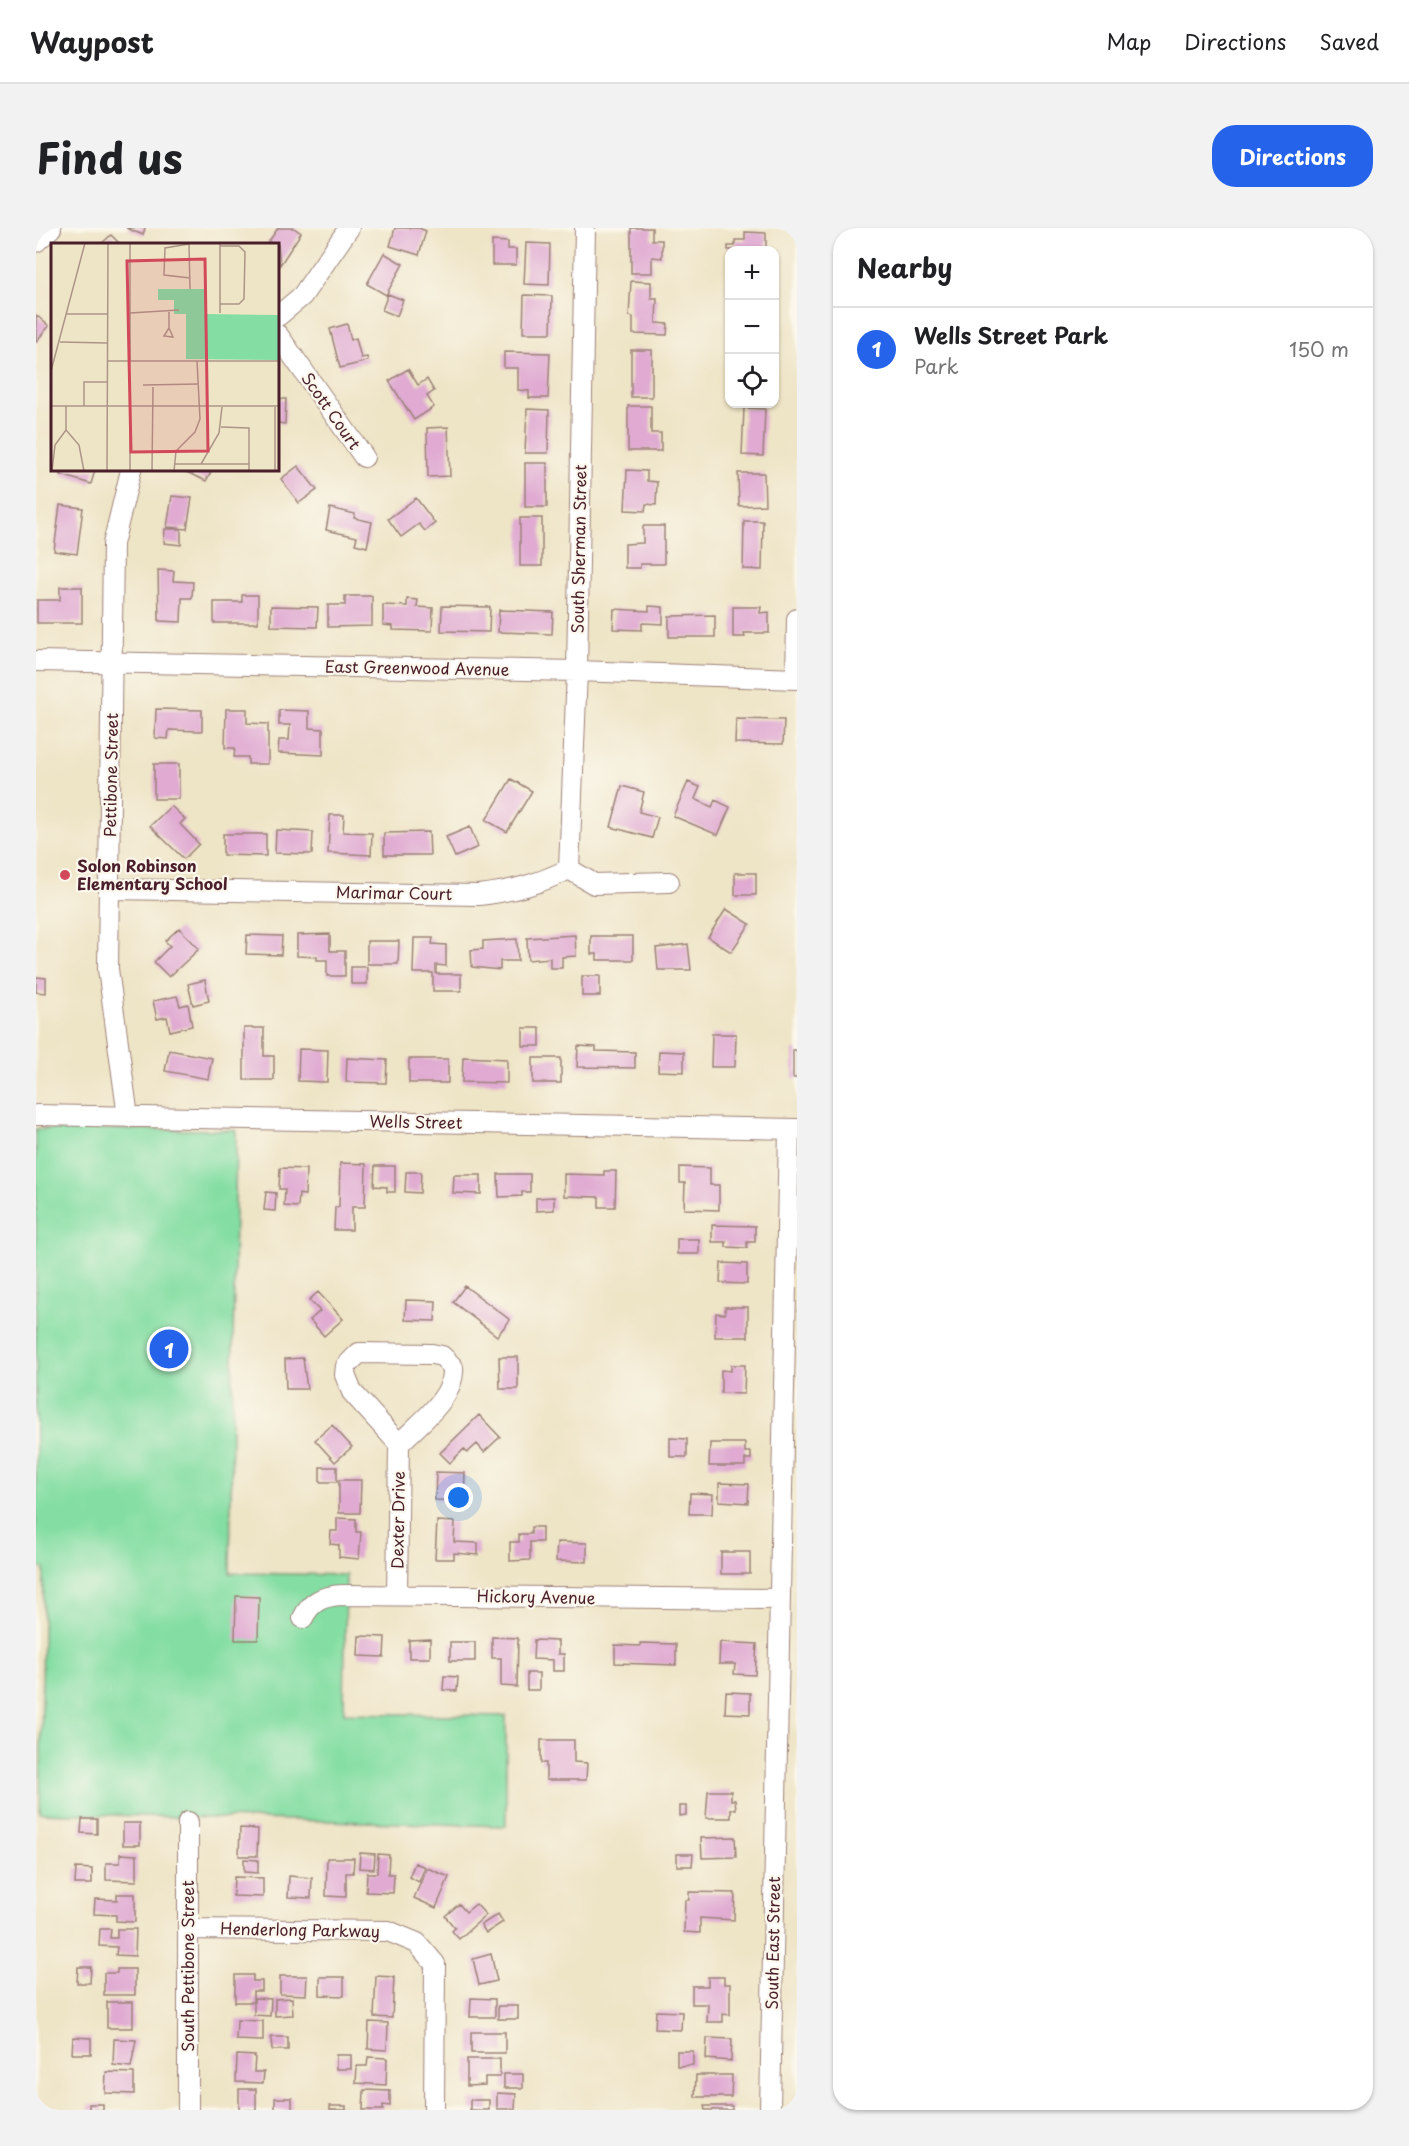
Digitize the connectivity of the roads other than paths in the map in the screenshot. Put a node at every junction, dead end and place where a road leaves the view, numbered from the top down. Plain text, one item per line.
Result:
1 (51, 228) edge
2 (349, 228) edge
3 (585, 228) edge
4 (36, 242) edge
5 (279, 315) edge
6 (279, 336) edge
7 (364, 458) dead end
8 (131, 471) edge
9 (797, 619) edge
10 (36, 661) edge
11 (112, 662) junction
12 (577, 672) junction
13 (796, 679) edge
14 (569, 869) junction
15 (669, 882) dead end
16 (110, 889) junction
17 (36, 1115) edge
18 (128, 1116) junction
19 (793, 1129) edge
20 (399, 1444) junction
21 (397, 1595) junction
22 (780, 1599) junction
23 (303, 1618) dead end
24 (188, 1822) dead end
25 (188, 1929) junction
26 (188, 2110) edge
27 (434, 2110) edge
28 (770, 2110) edge

1 - 4 street
2 - 5 street
3 - 12 street, South Sherman Street
6 - 7 street, Scott Court
8 - 11 street, Pettibone Street
9 - 13 street
10 - 11 street, East Greenwood Avenue
11 - 12 street, East Greenwood Avenue
11 - 16 street, Pettibone Street
12 - 13 street, East Greenwood Avenue
12 - 14 street, South Sherman Street
14 - 15 street
14 - 16 street, Marimar Court
16 - 18 street, Pettibone Street
17 - 18 street, Wells Street
18 - 19 street, Wells Street
19 - 22 street, South East Street
20 - 20 street
20 - 21 street, Dexter Drive
21 - 22 street, Hickory Avenue
21 - 23 street, Hickory Avenue
22 - 28 street, South East Street
24 - 25 street, South Pettibone Street
25 - 26 street, South Pettibone Street
25 - 27 street, Henderlong Parkway

